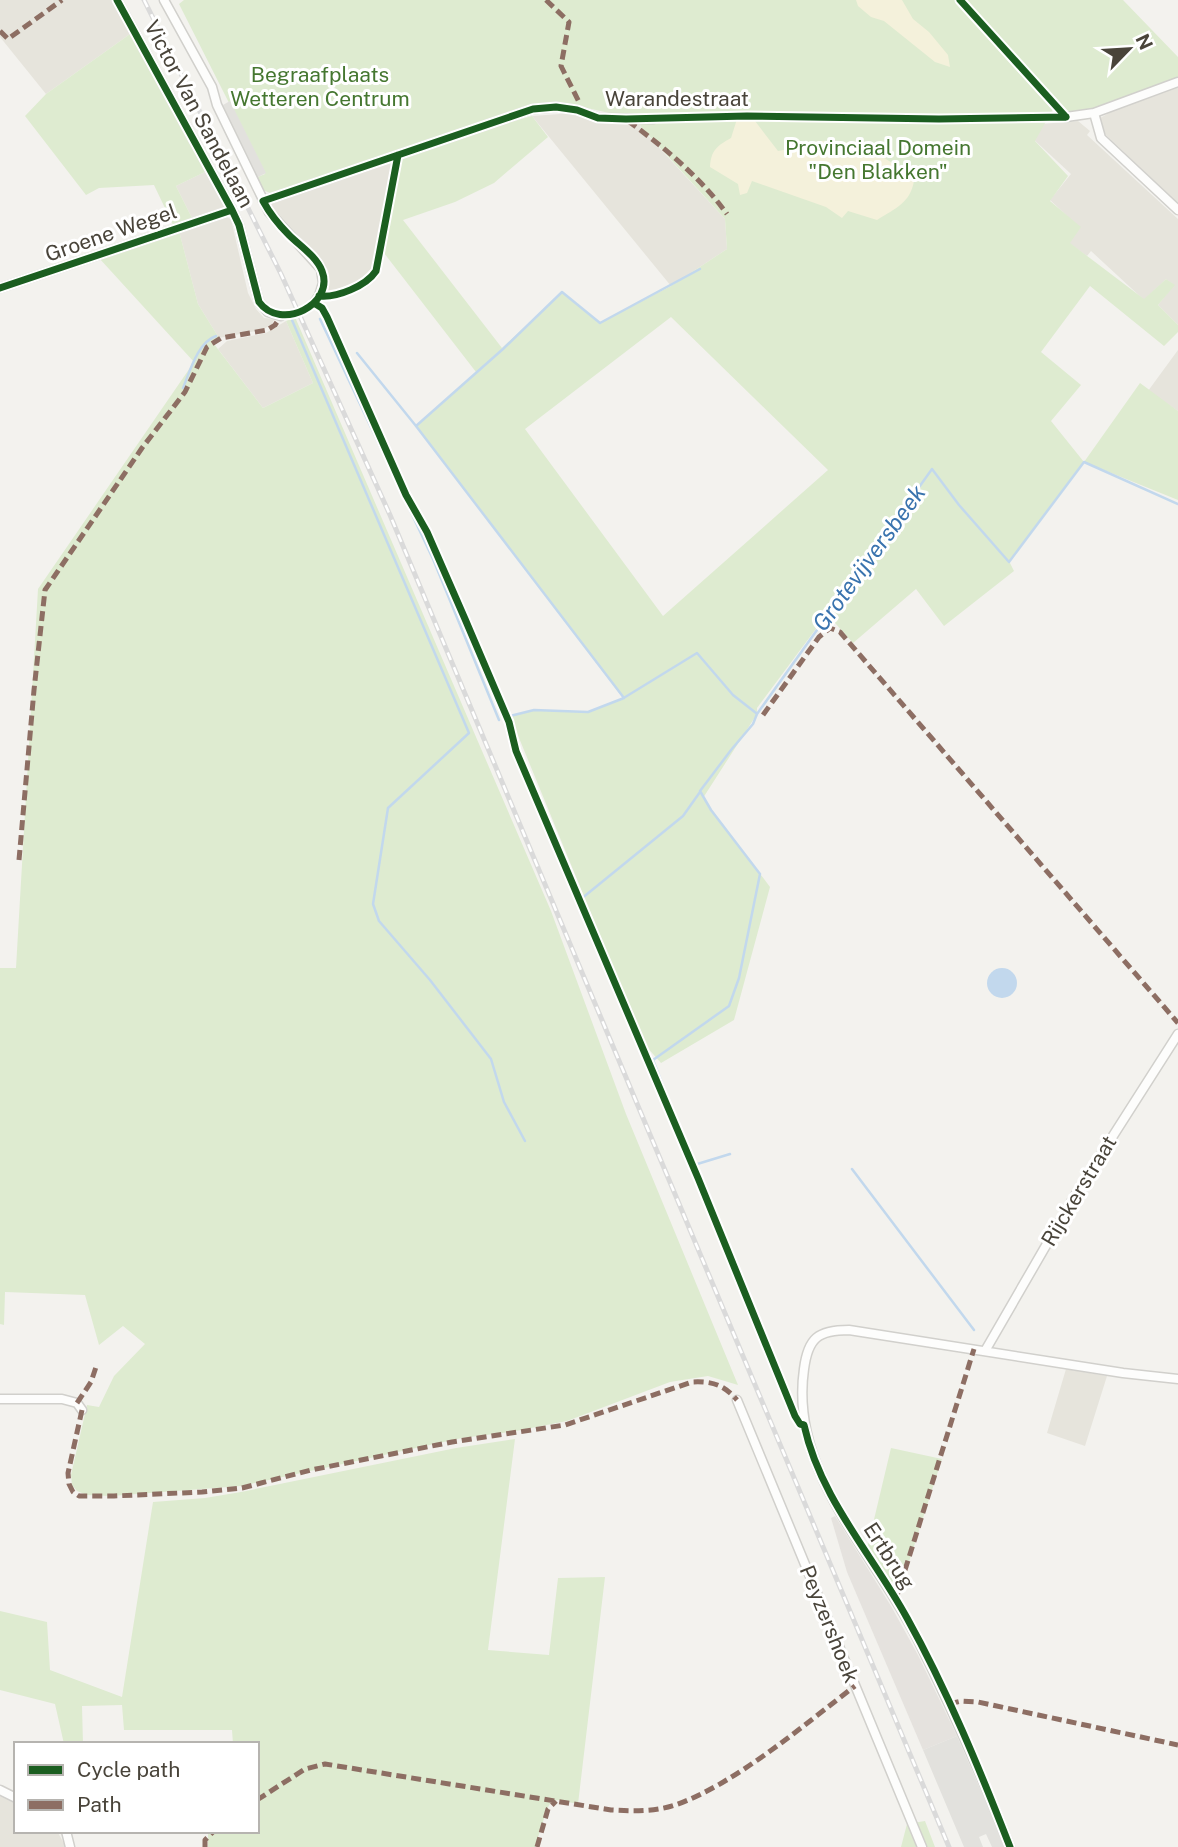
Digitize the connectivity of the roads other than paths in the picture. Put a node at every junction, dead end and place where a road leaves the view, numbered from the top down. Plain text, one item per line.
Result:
1 (117, 0) edge
2 (164, 0) edge
3 (1178, 82) edge
4 (1094, 113) junction
5 (1066, 117) dead end
6 (653, 119) dead end
7 (263, 201) junction
8 (232, 210) junction
9 (1178, 210) edge
10 (0, 288) edge
11 (314, 303) dead end
12 (281, 316) dead end
13 (1178, 1034) edge
14 (985, 1351) junction
15 (1178, 1379) edge
16 (0, 1399) edge
17 (737, 1401) dead end
18 (82, 1410) dead end
19 (922, 1847) edge
20 (1010, 1847) edge

1 - 8 street, Victor Van Sandelaan
2 - 7 street
3 - 4 street
4 - 5 street
4 - 9 street
6 - 7 street, Warandestraat
7 - 11 street
8 - 10 street, Groene Wegel
8 - 12 street, Victor Van Sandelaan
13 - 14 street, Rijckerstraat
14 - 15 street, Ertbrug
14 - 20 street, Ertbrug
16 - 18 street
17 - 19 street, Peyzershoek

